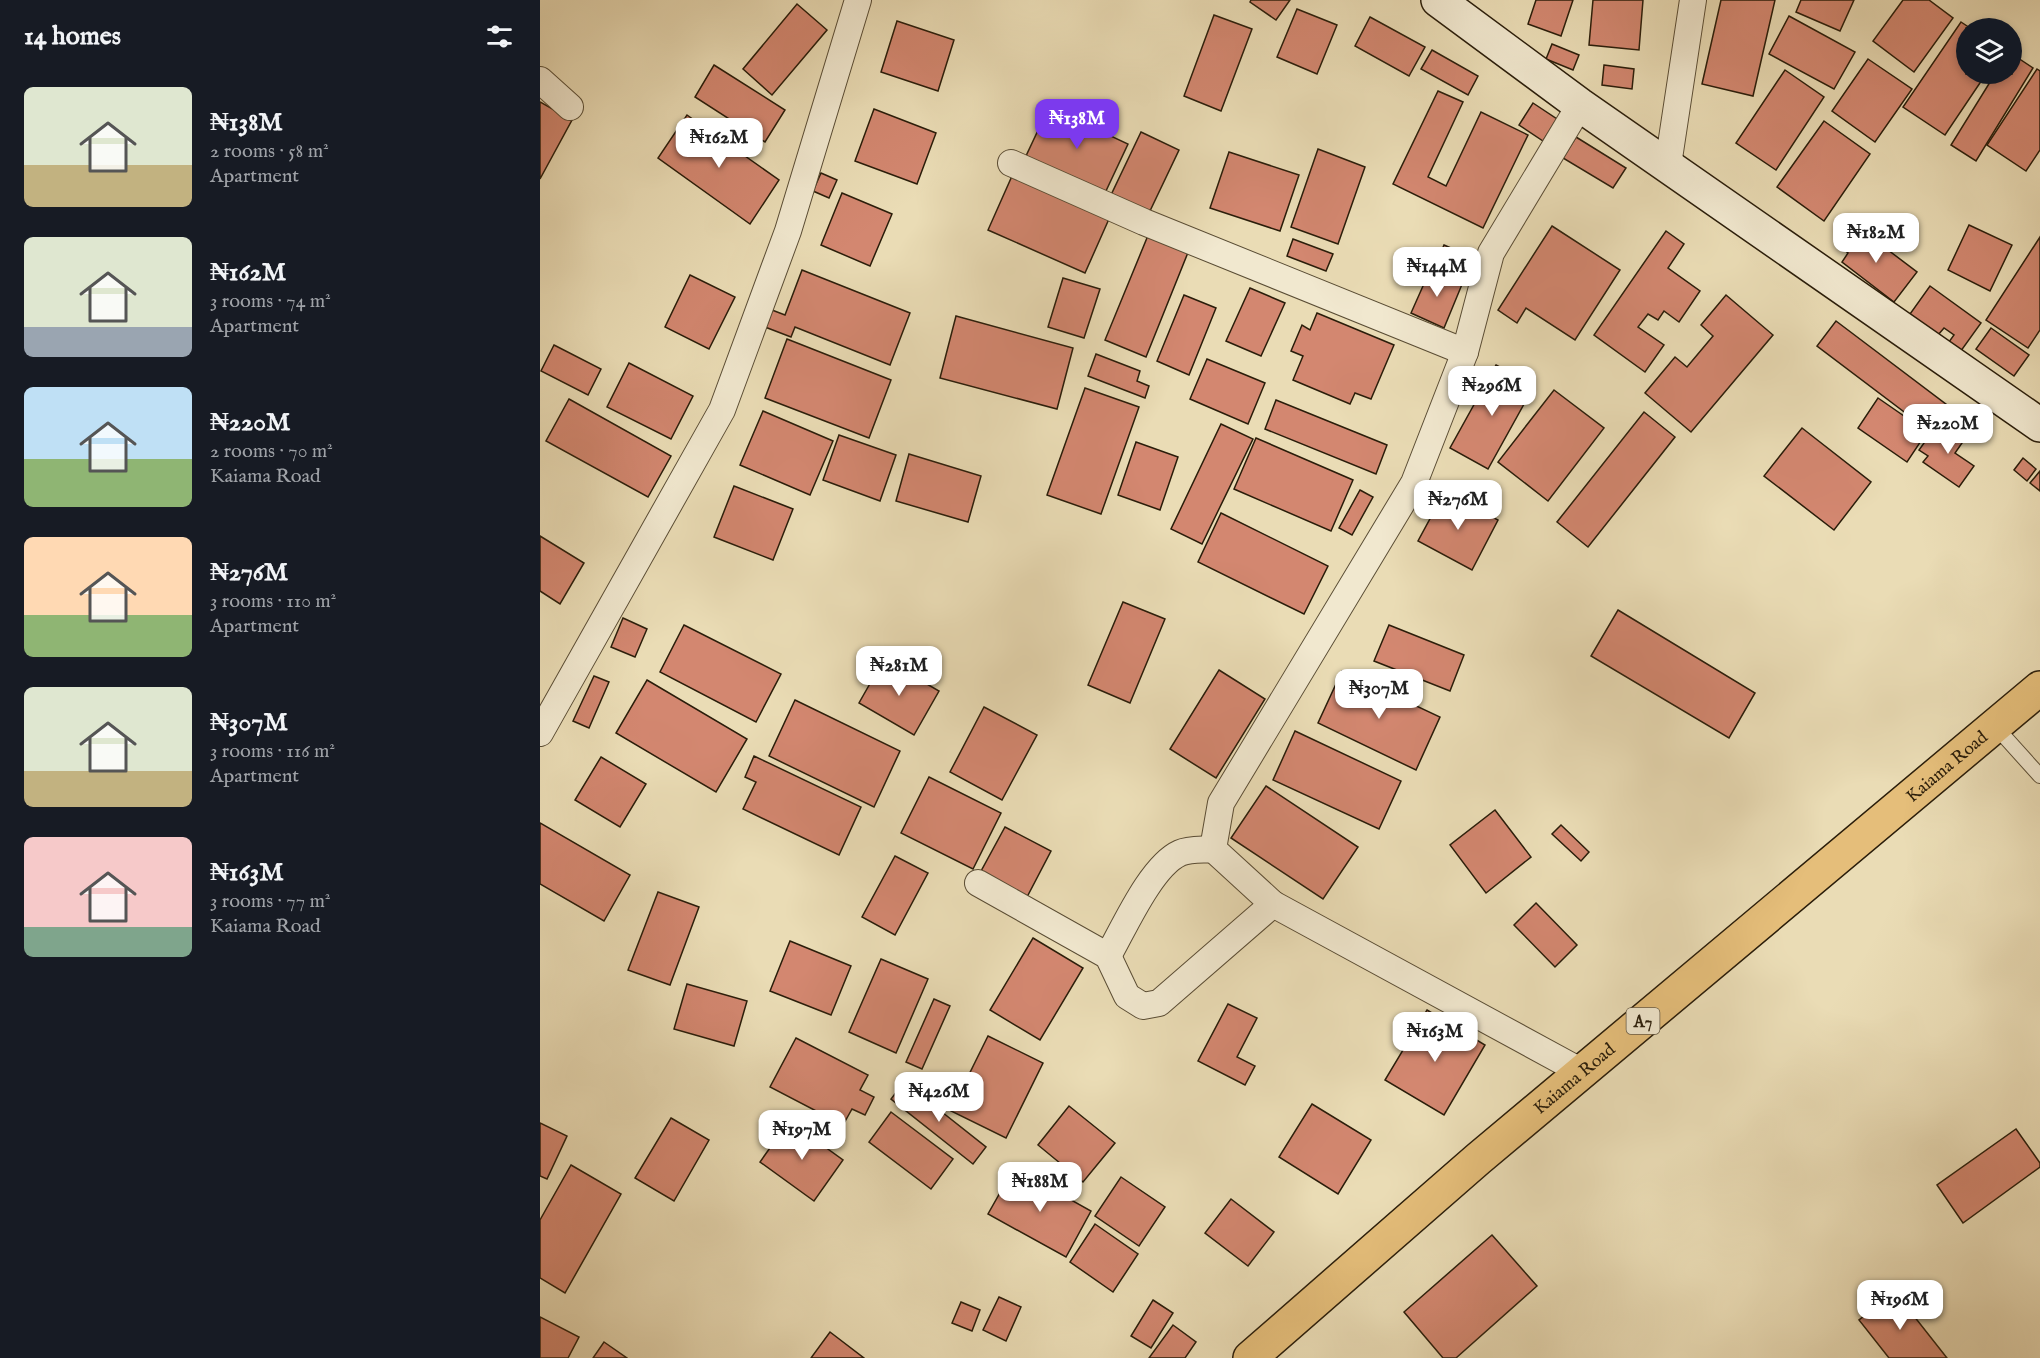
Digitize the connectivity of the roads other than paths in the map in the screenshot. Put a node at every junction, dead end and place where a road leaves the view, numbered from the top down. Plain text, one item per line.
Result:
1 (858, 0) edge
2 (1438, 0) edge
3 (1693, 0) edge
4 (540, 80) edge
5 (1580, 105) junction
6 (570, 106) dead end
7 (1011, 163) dead end
8 (1668, 165) junction
9 (1465, 352) junction
10 (2040, 425) edge
11 (2040, 688) edge
12 (1995, 726) junction
13 (540, 732) edge
14 (2040, 776) edge
15 (1213, 849) junction
16 (978, 883) dead end
17 (1273, 904) junction
18 (1108, 956) junction
19 (1582, 1072) junction
20 (1250, 1358) edge

1 - 13 street
2 - 5 street
3 - 8 street
4 - 6 street
5 - 8 street
5 - 9 street
7 - 9 street
8 - 10 street
9 - 15 street
11 - 12 highway, Kaiama Road / A7
12 - 14 lane
12 - 19 highway, Kaiama Road / A7
15 - 17 street
15 - 18 street
16 - 18 street
17 - 18 street
17 - 19 street
19 - 20 highway, Kaiama Road / A7

